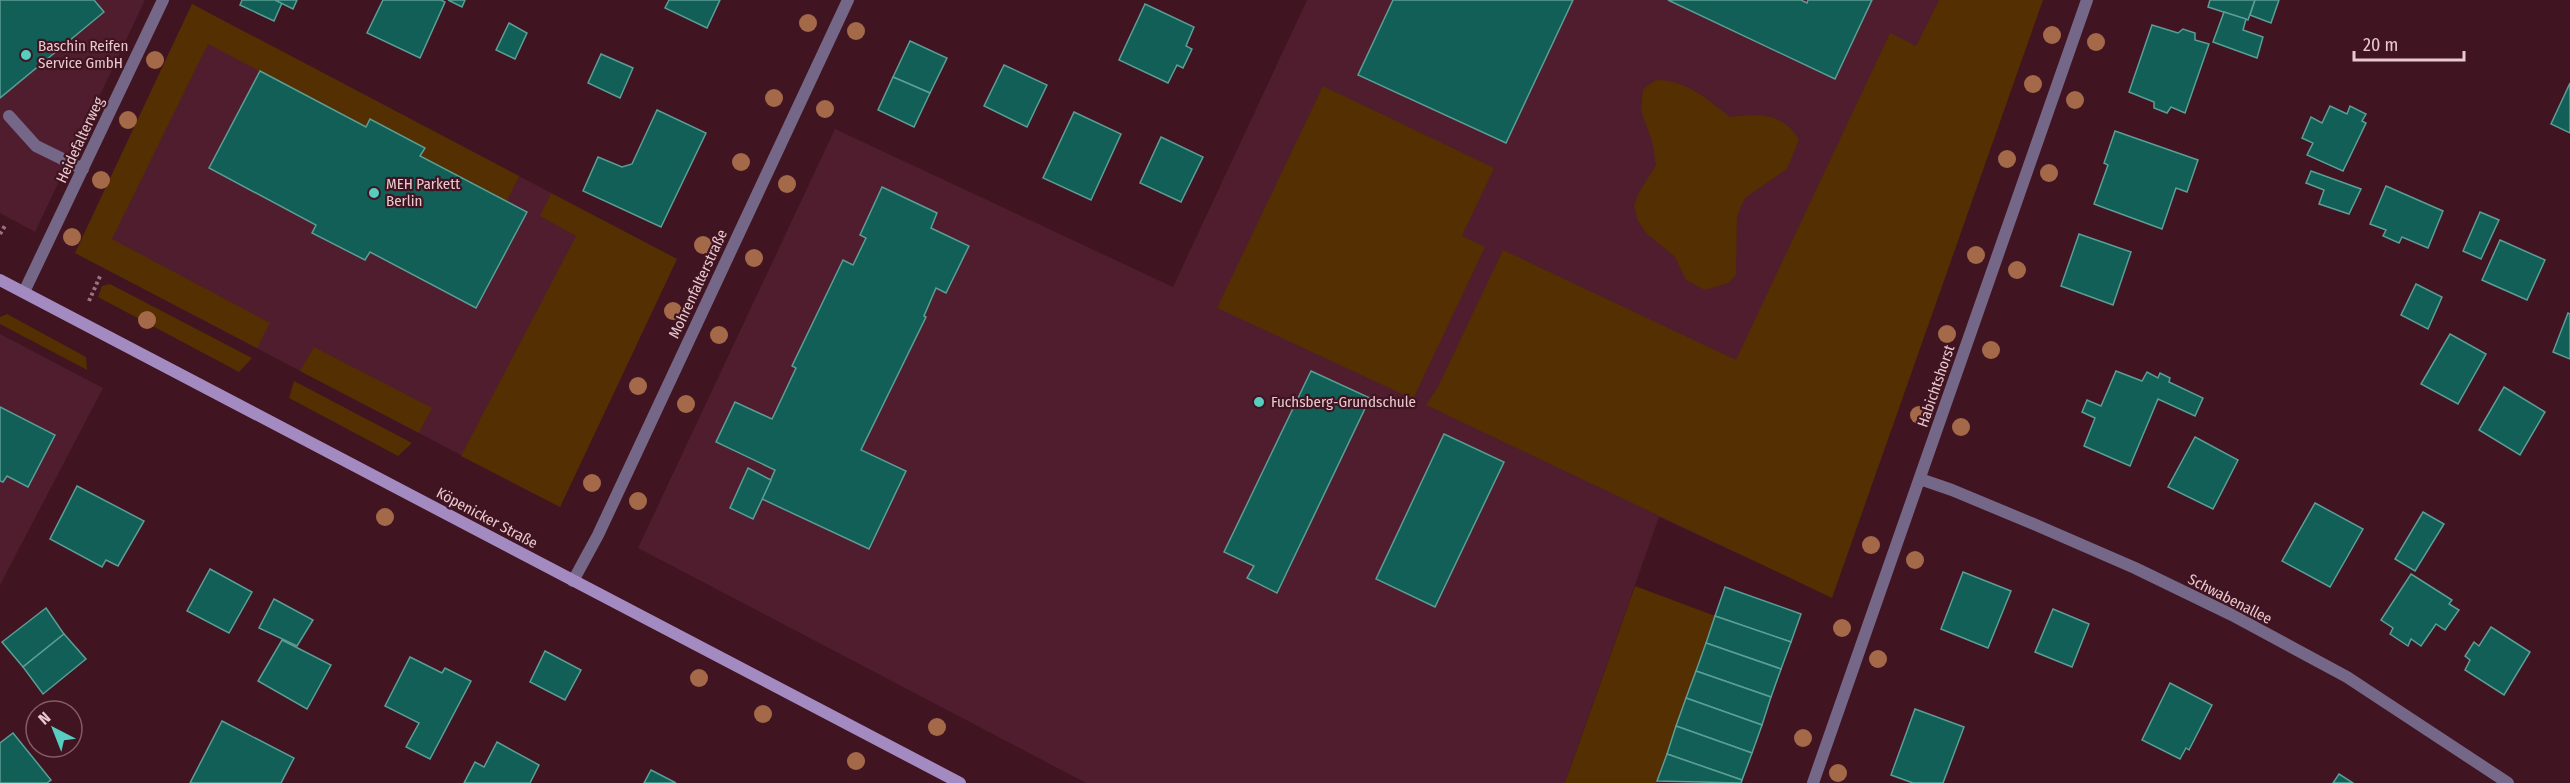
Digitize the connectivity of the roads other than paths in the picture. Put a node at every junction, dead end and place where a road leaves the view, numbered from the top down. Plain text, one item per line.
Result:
1 (163, 0) edge
2 (848, 0) edge
3 (2087, 0) edge
4 (9, 116) dead end
5 (83, 169) junction
6 (0, 279) edge
7 (24, 292) junction
8 (1920, 479) junction
9 (573, 580) junction
10 (960, 783) edge
11 (1813, 783) edge
12 (2508, 783) edge

1 - 5 street, Heidefalterweg
2 - 9 street, Mohrenfalterstraße
3 - 8 street, Habichtshorst
4 - 5 street
5 - 7 street, Heidefalterweg
6 - 7 main road, Köpenicker Straße
7 - 9 main road, Köpenicker Straße
8 - 11 street, Habichtshorst
8 - 12 street, Schwabenallee
9 - 10 main road, Köpenicker Straße

